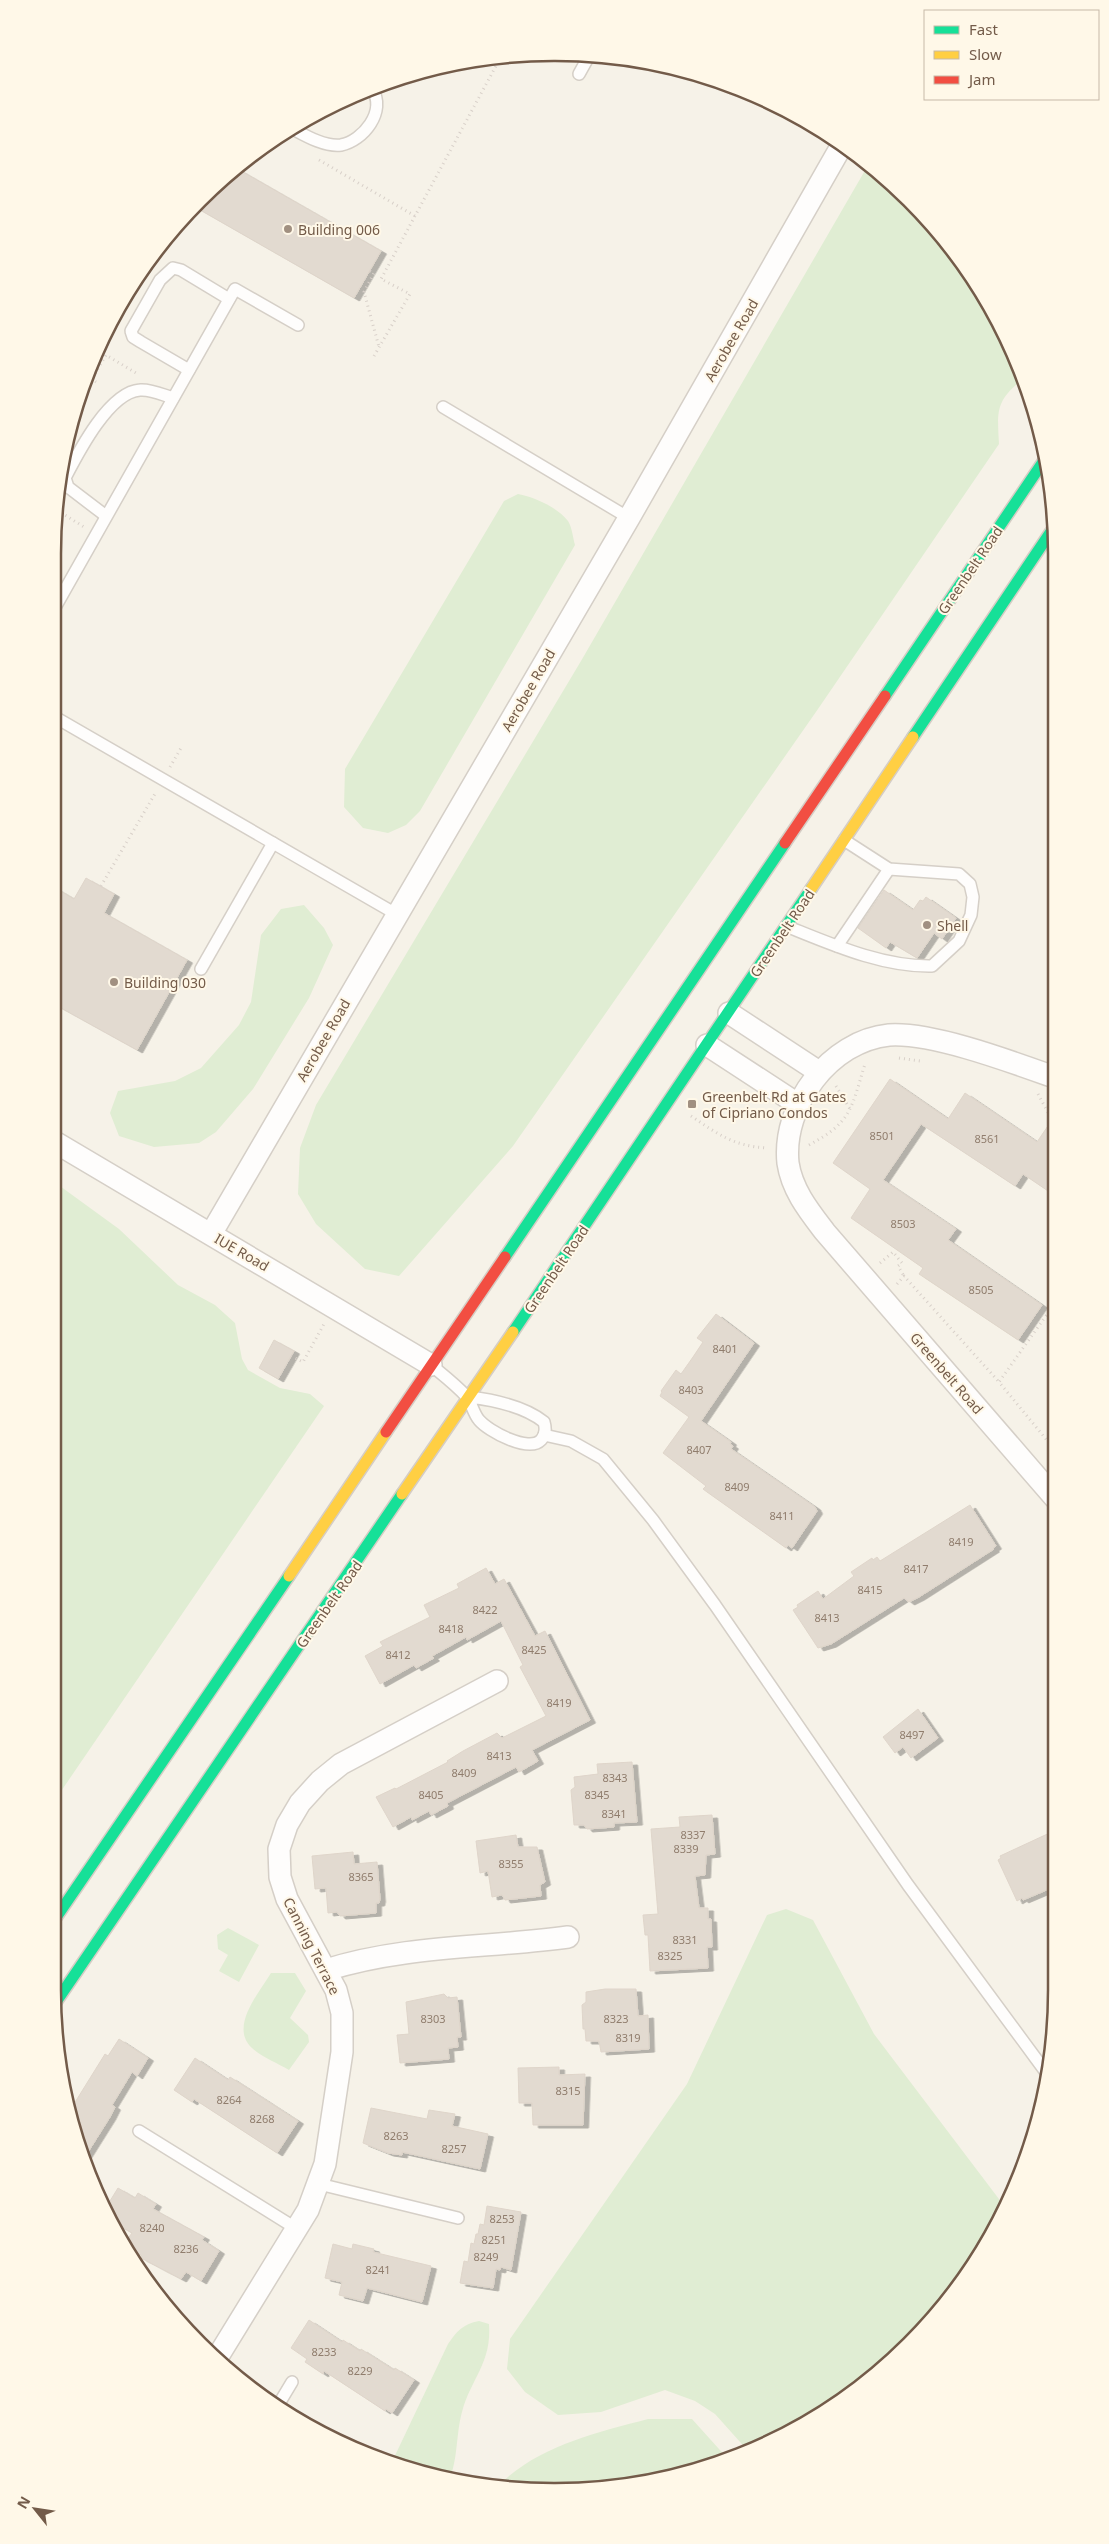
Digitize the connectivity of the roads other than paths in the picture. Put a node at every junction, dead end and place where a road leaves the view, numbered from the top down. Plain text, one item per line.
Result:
1 (585, 62) edge
2 (578, 74) dead end
3 (374, 96) edge
4 (300, 132) edge
5 (839, 151) edge
6 (229, 299) junction
7 (298, 325) dead end
8 (189, 370) junction
9 (173, 398) junction
10 (443, 407) dead end
11 (1040, 467) edge
12 (68, 471) edge
13 (66, 482) edge
14 (106, 516) junction
15 (629, 518) junction
16 (1047, 537) edge
17 (61, 596) edge
18 (61, 721) edge
19 (844, 840) junction
20 (273, 843) junction
21 (889, 869) junction
22 (396, 914) junction
23 (786, 926) junction
24 (836, 946) junction
25 (201, 969) dead end
26 (729, 1013) junction
27 (707, 1045) junction
28 (1048, 1075) edge
29 (824, 1080) junction
30 (799, 1104) junction
31 (61, 1146) edge
32 (211, 1234) junction
33 (431, 1365) junction
34 (467, 1397) junction
35 (544, 1436) junction
36 (1048, 1490) edge
37 (497, 1681) dead end
38 (61, 1909) edge
39 (568, 1937) dead end
40 (326, 1970) junction
41 (61, 1995) edge
42 (1042, 2066) edge
43 (139, 2131) dead end
44 (319, 2184) junction
45 (458, 2218) dead end
46 (297, 2229) junction
47 (221, 2352) edge
48 (292, 2382) dead end
49 (281, 2401) edge

1 - 2 lane
3 - 4 lane
5 - 15 street, Aerobee Road
6 - 7 lane
6 - 8 lane
6 - 8 lane
8 - 9 lane
9 - 12 lane
9 - 14 lane
10 - 15 lane
11 - 33 main road, Greenbelt Road
13 - 14 lane
14 - 17 lane
15 - 22 street, Aerobee Road
16 - 19 main road, Greenbelt Road
18 - 20 lane
19 - 21 lane
19 - 23 main road, Greenbelt Road
20 - 22 lane
20 - 25 lane
21 - 24 lane
21 - 24 lane
22 - 32 street, Aerobee Road
23 - 24 lane
23 - 26 main road, Greenbelt Road
26 - 27 main road, Greenbelt Road
26 - 29 street
27 - 30 street
27 - 34 main road, Greenbelt Road
28 - 29 street, Greenbelt Road
29 - 30 street, Greenbelt Road
30 - 36 street, Greenbelt Road
31 - 32 street, IUE Road
32 - 33 street, IUE Road
33 - 34 lane
33 - 38 main road, Greenbelt Road
34 - 35 lane
34 - 35 lane
34 - 41 main road, Greenbelt Road
35 - 42 lane
37 - 40 street, Canning Terrace
39 - 40 street
40 - 44 street, Canning Terrace
43 - 46 lane
44 - 45 lane
44 - 46 street, Canning Terrace
46 - 47 street, Canning Terrace
48 - 49 lane

